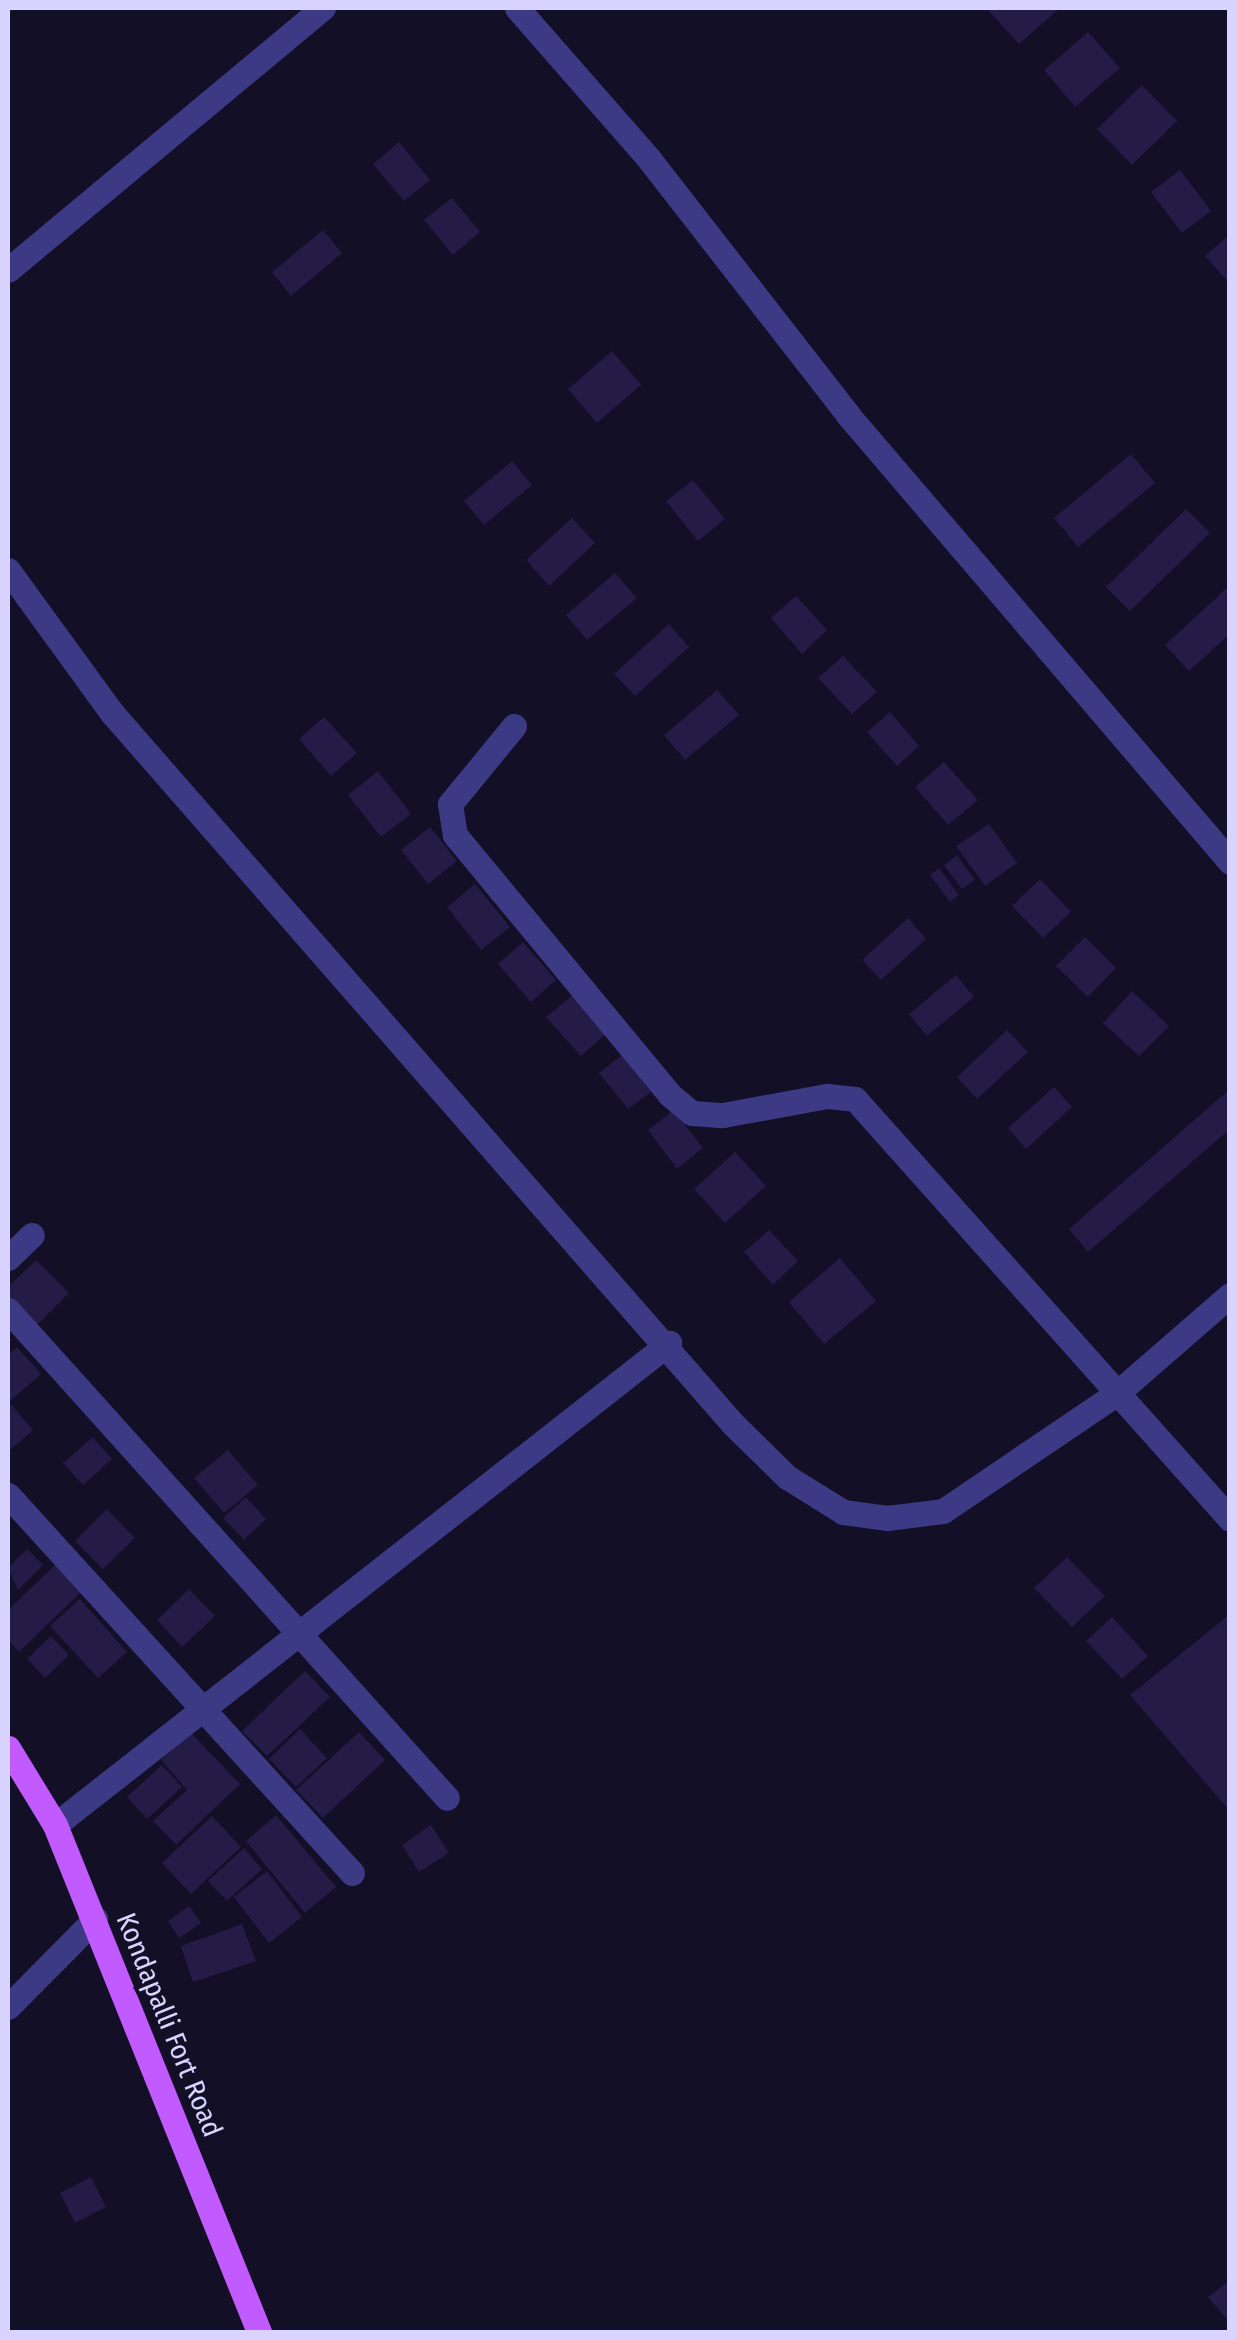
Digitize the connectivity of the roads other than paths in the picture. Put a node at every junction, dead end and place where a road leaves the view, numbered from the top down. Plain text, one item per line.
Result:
1 (323, 8) edge
2 (517, 8) edge
3 (8, 270) edge
4 (8, 570) edge
5 (514, 726) dead end
6 (1230, 862) edge
7 (32, 1235) dead end
8 (8, 1258) edge
9 (1230, 1295) edge
10 (8, 1310) edge
11 (669, 1343) junction
12 (1116, 1394) junction
13 (8, 1495) edge
14 (1230, 1519) edge
15 (304, 1632) junction
16 (201, 1710) junction
17 (8, 1748) edge
18 (447, 1798) dead end
19 (55, 1825) junction
20 (352, 1873) dead end
21 (95, 1919) junction
22 (8, 2007) edge
23 (260, 2332) edge

1 - 3 street
2 - 6 street
4 - 11 street
5 - 12 street
7 - 8 street
9 - 12 street
10 - 15 street
11 - 12 street
11 - 15 street
12 - 14 street
13 - 16 street
15 - 16 street
15 - 18 street
16 - 19 street
16 - 20 street
17 - 19 main road, Kondapalli Fort Road
19 - 21 main road, Kondapalli Fort Road
21 - 22 street
21 - 23 main road, Kondapalli Fort Road

